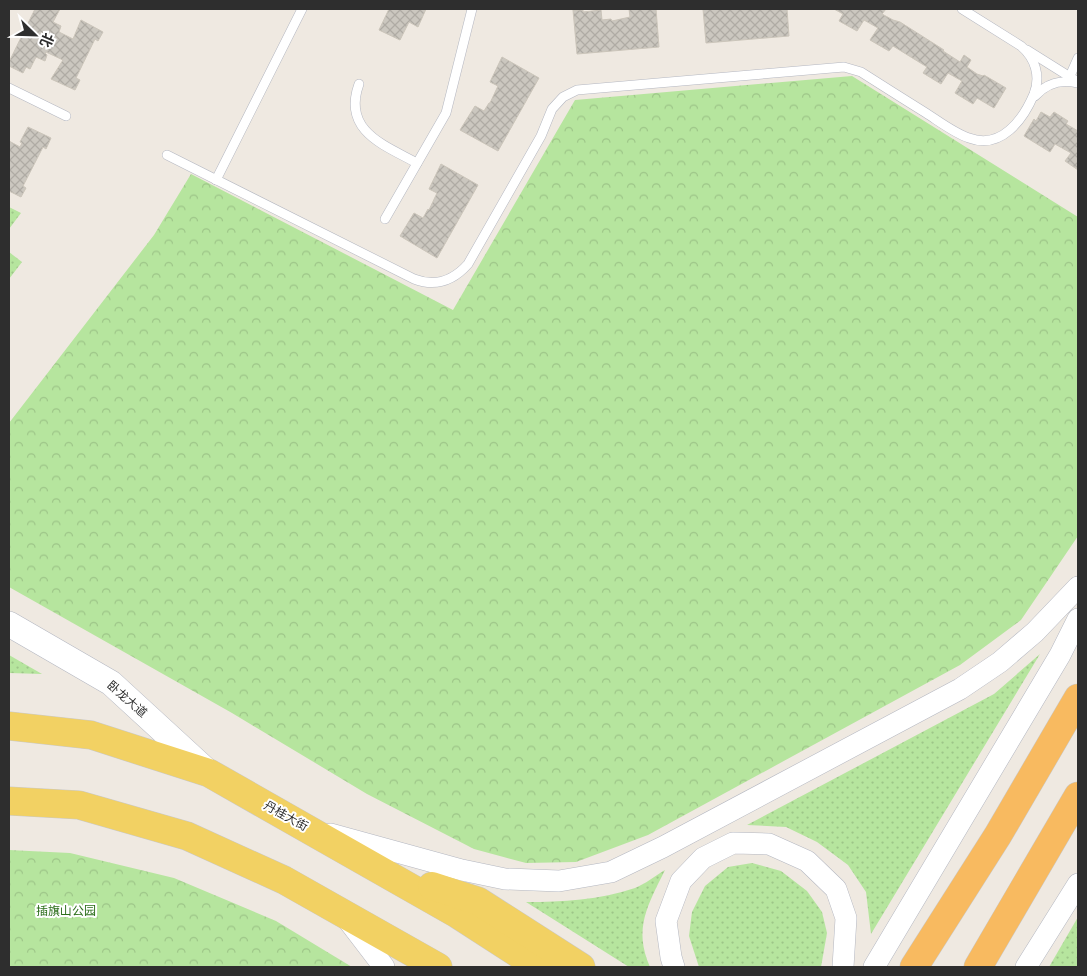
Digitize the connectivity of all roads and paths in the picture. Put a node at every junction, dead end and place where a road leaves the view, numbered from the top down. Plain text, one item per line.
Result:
1 (302, 9) edge
2 (472, 9) edge
3 (962, 9) edge
4 (1021, 46) junction
5 (1078, 58) edge
6 (1070, 76) junction
7 (1078, 82) edge
8 (359, 84) dead end
9 (9, 88) edge
10 (1031, 100) junction
11 (66, 116) dead end
12 (167, 155) dead end
13 (418, 163) junction
14 (216, 180) junction
15 (385, 219) dead end
16 (1078, 588) edge
17 (1078, 619) edge
18 (9, 624) edge
19 (1078, 698) edge
20 (9, 726) edge
21 (209, 773) junction
22 (1078, 796) edge
23 (9, 800) edge
24 (306, 828) junction
25 (373, 866) junction
26 (1078, 884) edge
27 (344, 913) junction
28 (393, 941) junction
29 (877, 962) edge
30 (384, 967) edge
31 (416, 967) edge
32 (438, 967) edge
33 (540, 967) edge
34 (581, 967) edge
35 (674, 967) edge
36 (843, 967) edge
37 (914, 967) edge
38 (978, 967) edge
39 (1026, 967) edge

1 - 14 lane
2 - 13 lane
3 - 4 lane
4 - 6 lane
4 - 10 lane
5 - 6 lane
6 - 7 lane
7 - 10 lane
8 - 13 lane
9 - 11 lane
10 - 14 lane
12 - 14 lane
13 - 15 lane
16 - 24 street
17 - 29 street
18 - 21 main road, 卧龙大道
19 - 37 highway
20 - 21 main road, 丹桂大街
21 - 24 main road, 丹桂大街
22 - 38 highway
23 - 27 main road
24 - 25 main road, 丹桂大街
25 - 33 main road, 丹桂大街
25 - 34 main road
26 - 39 street
27 - 28 main road
27 - 30 street
28 - 31 main road
28 - 32 main road
35 - 36 street

